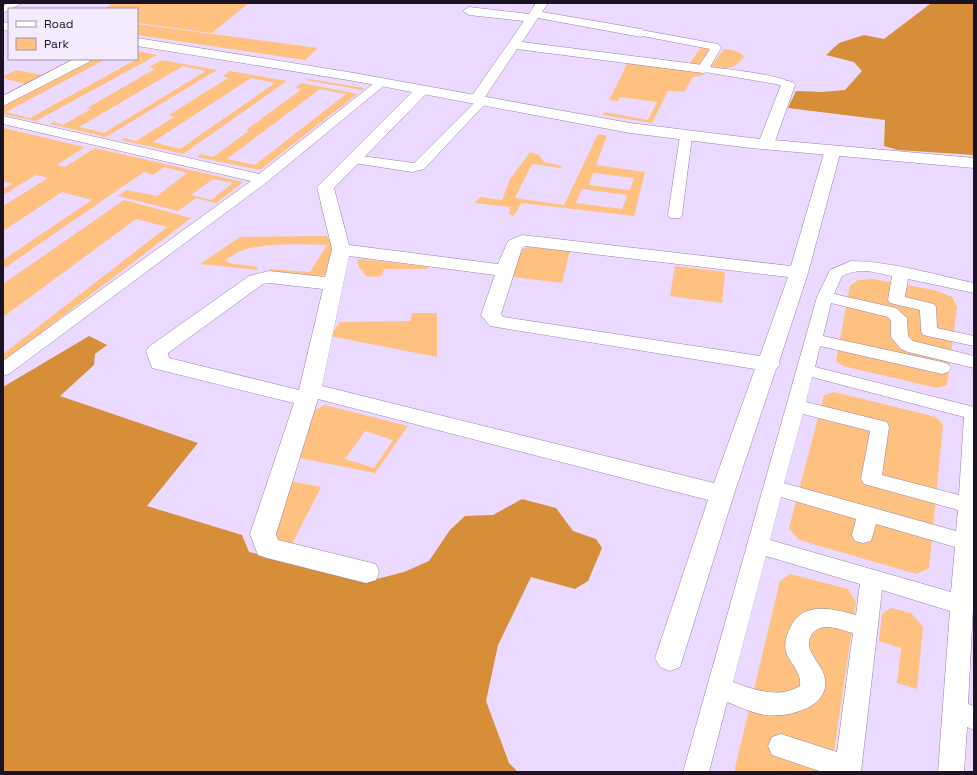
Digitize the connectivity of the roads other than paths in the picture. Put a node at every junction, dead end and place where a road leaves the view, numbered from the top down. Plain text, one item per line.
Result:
1 (17, 3) edge
2 (542, 3) edge
3 (3, 10) edge
4 (469, 11) dead end
5 (533, 16) junction
6 (641, 33) joint
7 (138, 42) edge
8 (514, 45) junction
9 (82, 60) edge
10 (703, 69) junction
11 (382, 82) junction
12 (788, 85) joint
13 (422, 90) junction
14 (479, 100) junction
15 (3, 102) edge
16 (3, 120) edge
17 (686, 136) junction
18 (766, 144) junction
19 (833, 150) junction
20 (354, 159) junction
21 (974, 163) edge
22 (262, 179) junction
23 (675, 215) dead end
24 (341, 249) junction
25 (505, 271) junction
26 (901, 272) junction
27 (799, 274) junction
28 (334, 284) junction
29 (974, 288) edge
30 (825, 298) junction
31 (814, 339) junction
32 (974, 341) edge
33 (974, 362) edge
34 (769, 364) junction
35 (942, 368) dead end
36 (3, 370) edge
37 (805, 370) junction
38 (308, 395) junction
39 (796, 406) junction
40 (974, 413) edge
41 (774, 488) junction
42 (722, 494) junction
43 (969, 505) junction
44 (867, 514) junction
45 (863, 535) dead end
46 (966, 542) junction
47 (758, 545) junction
48 (366, 572) dead end
49 (872, 578) junction
50 (966, 610) edge
51 (866, 627) junction
52 (670, 658) dead end
53 (719, 688) junction
54 (964, 715) edge
55 (781, 746) dead end
56 (848, 770) edge
57 (696, 772) edge
58 (951, 772) edge

1 - 3 lane
2 - 5 street
4 - 5 street
5 - 6 street
5 - 8 street
6 - 10 lane
7 - 11 street
8 - 10 street
8 - 14 street
9 - 15 street
10 - 12 lane
11 - 13 street
11 - 22 lane
12 - 18 street
13 - 14 street
13 - 20 street
14 - 17 street
14 - 20 lane
16 - 22 lane
17 - 18 street
17 - 23 lane
18 - 19 street
19 - 21 street
19 - 27 street
20 - 24 street
22 - 36 lane
24 - 25 street
24 - 28 street
25 - 27 street
25 - 34 street
26 - 29 lane
26 - 30 lane
26 - 32 lane
27 - 34 street
28 - 38 street
28 - 38 street
30 - 31 lane
30 - 33 lane
31 - 35 lane
31 - 37 lane
34 - 42 street
37 - 39 lane
37 - 40 lane
38 - 42 street
38 - 48 street
39 - 41 lane
39 - 43 lane
40 - 43 lane
41 - 44 lane
41 - 47 lane
42 - 52 street
43 - 46 lane
44 - 45 lane
44 - 46 lane
46 - 50 lane
47 - 49 lane
47 - 53 lane
49 - 50 lane
49 - 51 lane
50 - 54 lane
51 - 53 lane
51 - 56 lane
53 - 57 lane
54 - 58 lane
55 - 56 lane

